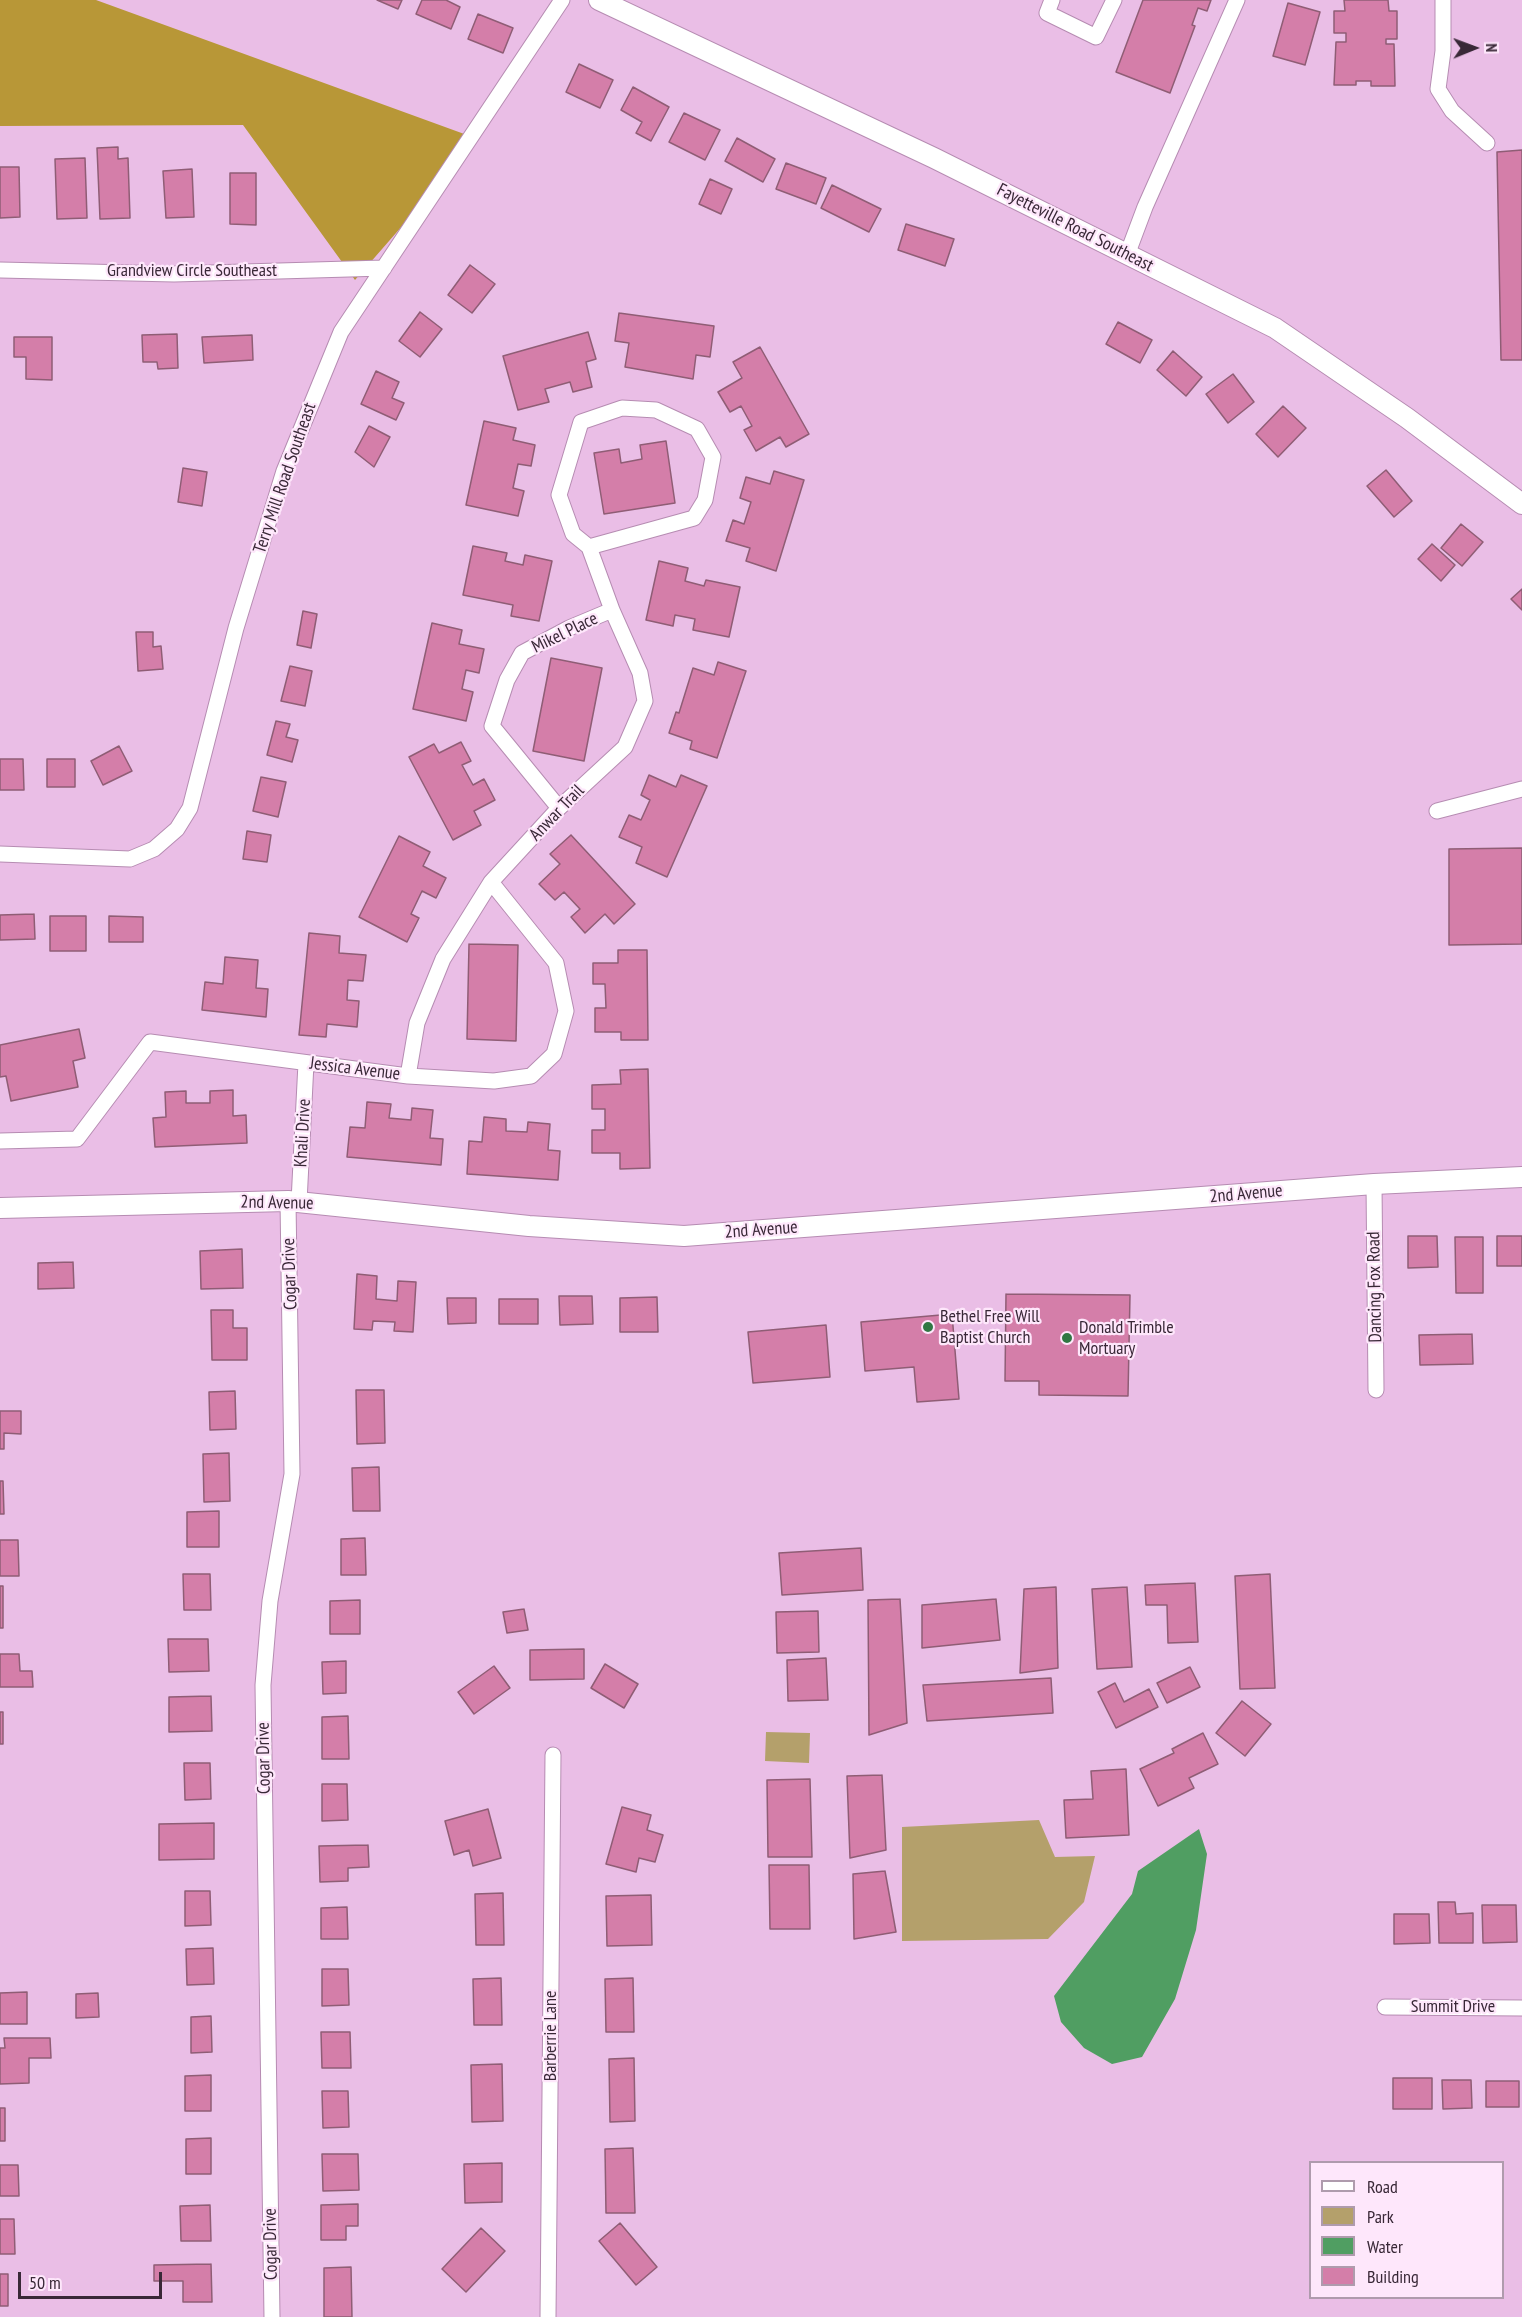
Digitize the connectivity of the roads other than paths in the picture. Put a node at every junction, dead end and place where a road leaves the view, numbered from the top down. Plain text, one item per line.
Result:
1 (562, 0) edge
2 (599, 0) edge
3 (1052, 0) edge
4 (1114, 0) edge
5 (1237, 0) edge
6 (1443, 0) edge
7 (1487, 143) dead end
8 (1127, 255) junction
9 (384, 268) junction
10 (0, 270) edge
11 (1522, 504) edge
12 (589, 547) junction
13 (612, 610) junction
14 (1522, 789) edge
15 (559, 808) junction
16 (1437, 811) dead end
17 (0, 854) edge
18 (491, 882) junction
19 (306, 1063) junction
20 (408, 1076) junction
21 (0, 1141) edge
22 (1522, 1177) edge
23 (1374, 1184) junction
24 (293, 1202) junction
25 (0, 1208) edge
26 (1376, 1390) dead end
27 (553, 1755) dead end
28 (1385, 2007) dead end
29 (1522, 2008) edge
30 (272, 2317) edge
31 (548, 2317) edge

1 - 9 street, Terry Mill Road Southeast
2 - 8 street, Fayetteville Road Southeast
3 - 4 street
5 - 8 street
6 - 7 street
8 - 11 street, Fayetteville Road Southeast
9 - 10 street, Grandview Circle Southeast
9 - 17 street, Terry Mill Road Southeast
12 - 12 street, Anwar Trail
12 - 13 street, Anwar Trail
13 - 15 street, Anwar Trail
13 - 15 street, Mikel Place
14 - 16 street
15 - 18 street, Anwar Trail
18 - 20 street, Anwar Trail
18 - 20 street, Jessica Avenue
19 - 20 street, Jessica Avenue
19 - 21 street, Jessica Avenue
19 - 24 street, Khali Drive
22 - 23 street, 2nd Avenue
23 - 24 street, 2nd Avenue
23 - 26 street, Dancing Fox Road
24 - 25 street, 2nd Avenue
24 - 30 street, Cogar Drive
27 - 31 street, Barberrie Lane
28 - 29 street, Summit Drive

